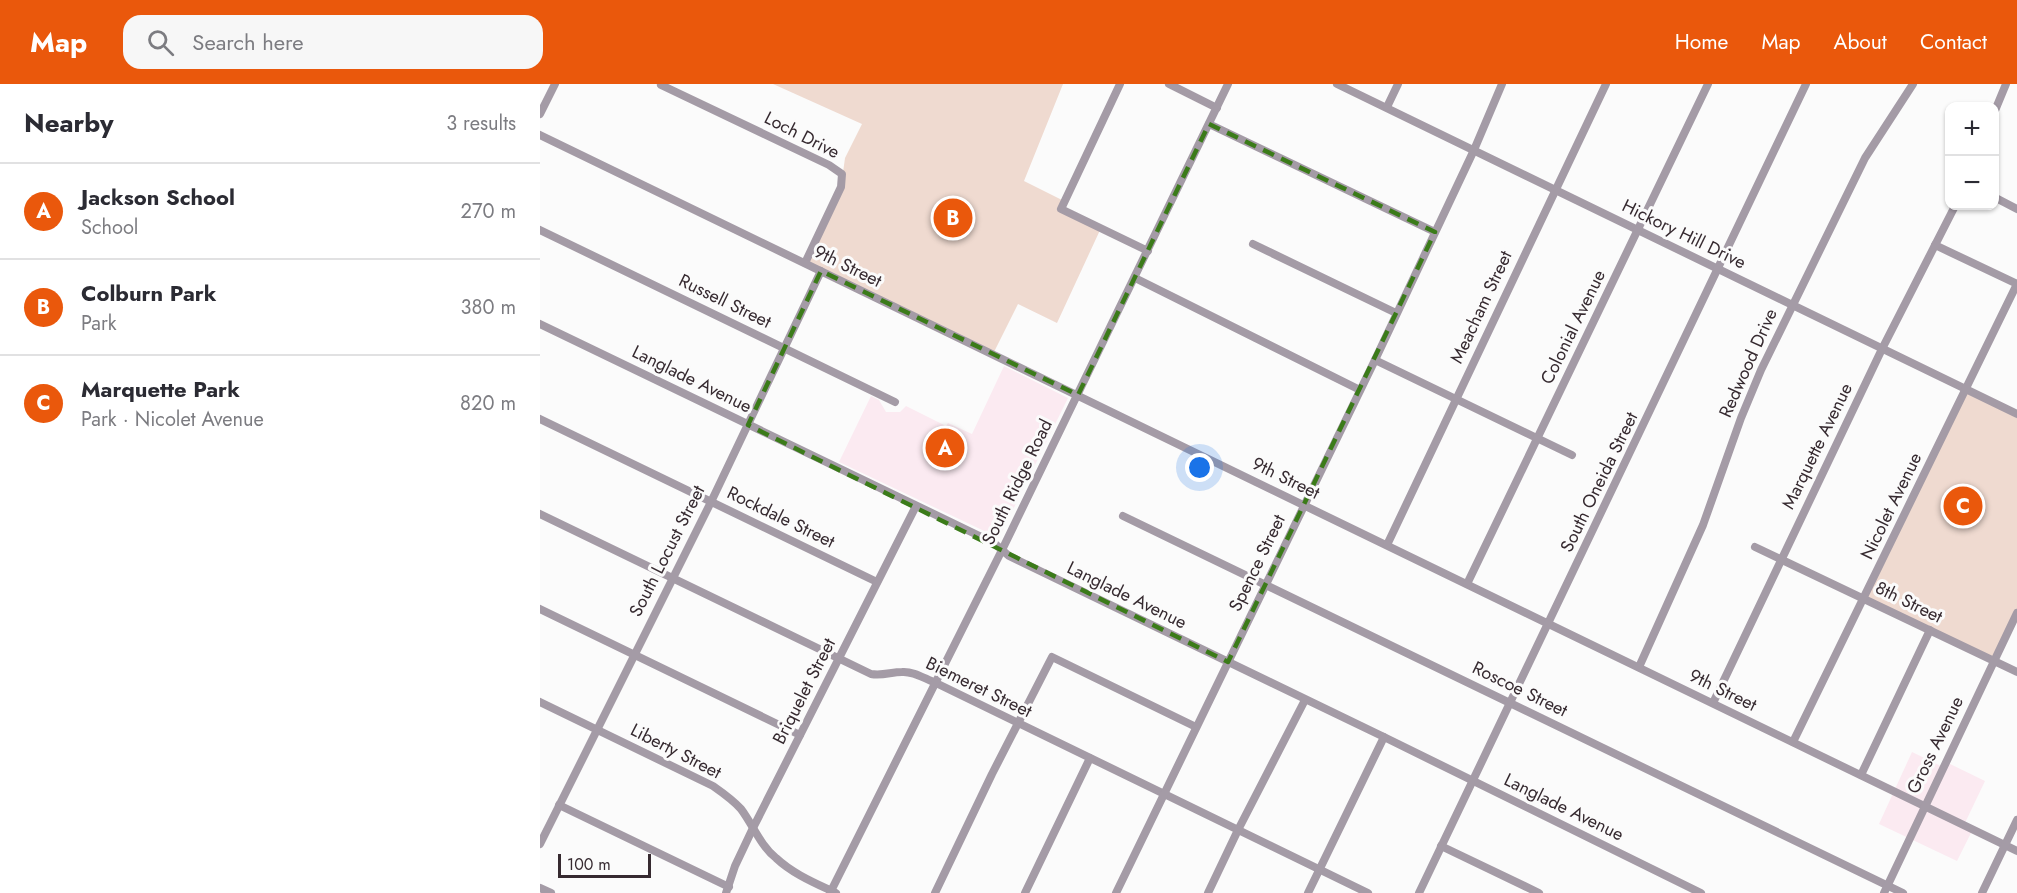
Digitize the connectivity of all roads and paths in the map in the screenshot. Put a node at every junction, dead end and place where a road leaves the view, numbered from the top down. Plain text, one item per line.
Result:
1 (555, 84) edge
2 (662, 84) edge
3 (1120, 84) edge
4 (1169, 84) edge
5 (1228, 84) edge
6 (1337, 84) edge
7 (1398, 84) edge
8 (1502, 84) edge
9 (1606, 84) edge
10 (1708, 84) edge
11 (1806, 84) edge
12 (1913, 84) edge
13 (2006, 84) edge
14 (1999, 102) edge
15 (1387, 107) junction
16 (1217, 108) junction
17 (540, 114) edge
18 (1209, 124) junction
19 (540, 135) edge
20 (1474, 150) junction
21 (1555, 189) junction
22 (1999, 199) edge
23 (2017, 209) edge
24 (1953, 210) edge
25 (540, 230) edge
26 (1638, 230) junction
27 (1434, 232) junction
28 (1253, 244) dead end
29 (1935, 244) junction
30 (1148, 251) junction
31 (805, 263) junction
32 (1718, 269) junction
33 (821, 272) junction
34 (1135, 278) junction
35 (2017, 284) edge
36 (1793, 304) junction
37 (1396, 313) junction
38 (540, 324) edge
39 (784, 348) junction
40 (1882, 349) junction
41 (1375, 360) junction
42 (1967, 389) junction
43 (1360, 390) junction
44 (1078, 395) junction
45 (1456, 399) junction
46 (896, 402) dead end
47 (2017, 414) edge
48 (540, 419) edge
49 (748, 425) junction
50 (1537, 438) junction
51 (1572, 455) dead end
52 (711, 502) junction
53 (1304, 505) junction
54 (916, 506) junction
55 (540, 514) edge
56 (1123, 516) dead end
57 (1387, 545) junction
58 (1755, 547) dead end
59 (1002, 550) junction
60 (1782, 560) junction
61 (672, 578) junction
62 (877, 582) junction
63 (1467, 584) junction
64 (1266, 585) junction
65 (1864, 598) junction
66 (540, 609) edge
67 (2017, 613) edge
68 (1549, 624) junction
69 (1930, 630) junction
70 (634, 654) junction
71 (838, 659) junction
72 (1994, 661) junction
73 (1228, 662) junction
74 (1639, 668) junction
75 (2017, 672) edge
76 (936, 683) junction
77 (1305, 700) junction
78 (540, 702) edge
79 (1510, 703) junction
80 (1713, 703) junction
81 (1018, 723) junction
82 (1196, 727) junction
83 (596, 729) junction
84 (800, 735) junction
85 (1384, 737) junction
86 (1793, 742) junction
87 (1090, 758) junction
88 (1861, 775) junction
89 (1472, 781) junction
90 (1164, 794) junction
91 (559, 804) junction
92 (1924, 806) junction
93 (2017, 820) edge
94 (753, 828) junction
95 (1238, 830) junction
96 (540, 844) edge
97 (2005, 845) junction
98 (1441, 846) junction
99 (2017, 851) edge
100 (1319, 869) junction
101 (540, 888) edge
102 (1886, 889) edge
103 (728, 890) edge
104 (832, 892) edge
105 (551, 893) edge
106 (935, 893) edge
107 (1025, 893) edge
108 (1116, 893) edge
109 (1208, 893) edge
110 (1308, 893) edge
111 (1368, 893) edge
112 (1419, 893) edge
113 (1539, 893) edge
114 (1701, 893) edge
115 (1903, 893) edge
116 (1982, 893) edge

1 - 17 street
2 - 31 street, Loch Drive
3 - 30 street
4 - 16 street
5 - 16 street, South Ridge Road
6 - 15 street, Hickory Hill Drive
7 - 15 street
8 - 20 street, Spence Street
9 - 21 street, Meacham Street
10 - 26 street, Colonial Avenue
11 - 32 street, South Oneida Street
12 - 36 street, Redwood Drive
13 - 14 street
15 - 20 street, Hickory Hill Drive
16 - 18 street, South Ridge Road
18 - 27 street
18 - 30 street, South Ridge Road
19 - 31 street, 9th Street
20 - 21 street, Hickory Hill Drive
20 - 27 street, Spence Street
21 - 26 street, Hickory Hill Drive
21 - 45 street, Meacham Street
22 - 23 street
24 - 29 street, Marquette Avenue
25 - 39 street, Russell Street
26 - 32 street, Hickory Hill Drive
26 - 50 street, Colonial Avenue
27 - 37 street, Spence Street
28 - 37 street
29 - 35 street
29 - 40 street, Marquette Avenue
30 - 34 street, South Ridge Road
31 - 33 street, 9th Street
32 - 36 street, Hickory Hill Drive
32 - 68 street, South Oneida Street
33 - 39 street, South Locust Street
33 - 44 street, 9th Street
34 - 43 street
34 - 44 street, South Ridge Road
35 - 42 street, Nicolet Avenue
36 - 40 street, Hickory Hill Drive
36 - 74 street, Redwood Drive
37 - 41 street, Spence Street
38 - 49 street, Langlade Avenue
39 - 46 street, Russell Street
39 - 49 street, South Locust Street
40 - 42 street, Hickory Hill Drive
40 - 60 street, Marquette Avenue
41 - 43 street, Spence Street
41 - 45 street
42 - 47 street, Hickory Hill Drive
42 - 65 street, Nicolet Avenue
43 - 53 street, Spence Street
44 - 53 street, 9th Street
44 - 59 street, South Ridge Road
45 - 50 street
45 - 57 street, Meacham Street
48 - 52 street, Rockdale Street
49 - 52 street, South Locust Street
49 - 54 street, Langlade Avenue
50 - 51 street
50 - 63 street, Colonial Avenue
52 - 61 street, South Locust Street
52 - 62 street, Rockdale Street
53 - 57 street, 9th Street
53 - 64 street, Spence Street
54 - 59 street, Langlade Avenue
54 - 62 street, Briquelet Street
55 - 61 street, Biemeret Street
56 - 64 street, Roscoe Street
57 - 63 street, 9th Street
58 - 60 street, 8th Street
59 - 73 street, Langlade Avenue
59 - 76 street, South Ridge Road
60 - 65 street, 8th Street
60 - 80 street, Marquette Avenue
61 - 70 street, South Locust Street
61 - 71 street, Biemeret Street
62 - 71 street, Briquelet Street
63 - 68 street, 9th Street
64 - 73 street, Spence Street
64 - 79 street, Roscoe Street
65 - 69 street, 8th Street
65 - 86 street, Nicolet Avenue
66 - 70 street
67 - 72 street, Gross Avenue
68 - 74 street, 9th Street
68 - 79 street, South Oneida Street
69 - 72 street, 8th Street
69 - 88 street
70 - 83 street, South Locust Street
70 - 84 street
71 - 76 street, Biemeret Street
71 - 84 street, Briquelet Street
72 - 75 street, 8th Street
72 - 92 street, Gross Avenue
73 - 77 street, Langlade Avenue
73 - 82 street, Spence Street
74 - 80 street, 9th Street
76 - 81 street, Biemeret Street
76 - 104 street, South Ridge Road
77 - 85 street, Langlade Avenue
77 - 95 street
78 - 83 street, Liberty Street
79 - 89 street, South Oneida Street
79 - 102 street, Roscoe Street
80 - 86 street, 9th Street
81 - 82 street
81 - 87 street, Biemeret Street
81 - 106 street
82 - 90 street, Spence Street
83 - 91 street, South Locust Street
83 - 94 street, Liberty Street
84 - 94 street, Briquelet Street
85 - 89 street, Langlade Avenue
85 - 100 street
86 - 88 street, 9th Street
87 - 90 street, Biemeret Street
87 - 107 street
88 - 92 street, 9th Street
89 - 98 street, South Oneida Street
89 - 114 street, Langlade Avenue
90 - 95 street, Biemeret Street
90 - 108 street, Spence Street
91 - 96 street, South Locust Street
91 - 103 street
92 - 97 street, 9th Street
92 - 102 street, Gross Avenue
93 - 97 street
94 - 103 street, Briquelet Street
94 - 104 street, Liberty Street
95 - 100 street, Biemeret Street
95 - 109 street
97 - 99 street, 9th Street
97 - 116 street
98 - 112 street, South Oneida Street
98 - 113 street
100 - 110 street
100 - 111 street, Biemeret Street
101 - 105 street
102 - 115 street, Roscoe Street

